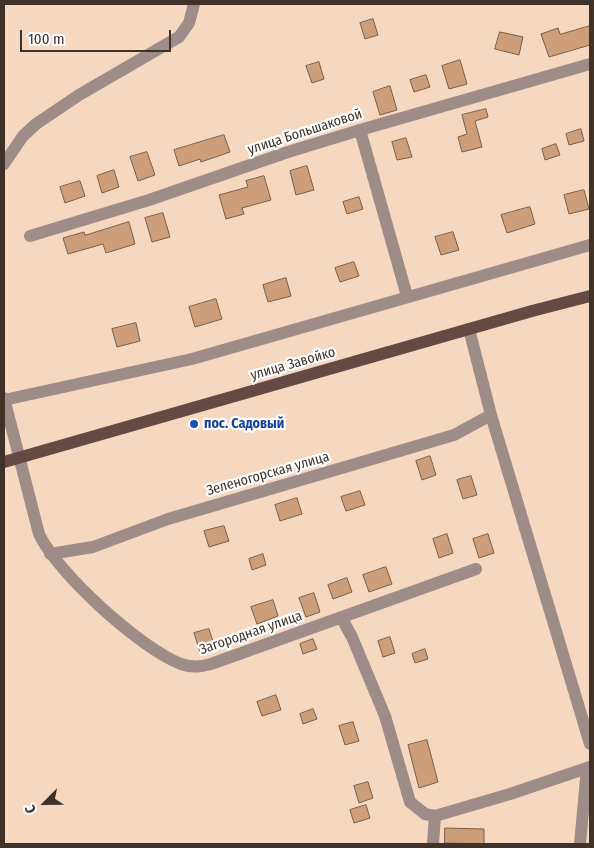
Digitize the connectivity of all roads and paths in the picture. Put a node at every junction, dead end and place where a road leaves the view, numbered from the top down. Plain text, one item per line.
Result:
1 (194, 4) edge
2 (590, 64) edge
3 (360, 130) junction
4 (4, 164) edge
5 (30, 236) dead end
6 (590, 245) edge
7 (406, 296) junction
8 (590, 296) edge
9 (468, 330) junction
10 (4, 399) edge
11 (491, 415) junction
12 (19, 458) junction
13 (4, 462) edge
14 (50, 554) junction
15 (476, 569) dead end
16 (341, 618) junction
17 (590, 744) edge
18 (589, 768) edge
19 (435, 816) junction
20 (433, 844) edge
21 (580, 844) edge

1 - 4 street
2 - 3 street, улица Большаковой
3 - 5 street, улица Большаковой
3 - 7 street
6 - 7 street
7 - 10 street
8 - 9 main road, улица Завойко
9 - 11 street
9 - 12 main road, улица Завойко
10 - 12 street, Загородная улица
11 - 14 street, Зеленогорская улица
11 - 17 street
12 - 13 main road, улица Завойко
12 - 14 street, Загородная улица
14 - 16 street, Загородная улица
15 - 16 street, Загородная улица
16 - 19 street
18 - 19 street
18 - 21 street
19 - 20 street

